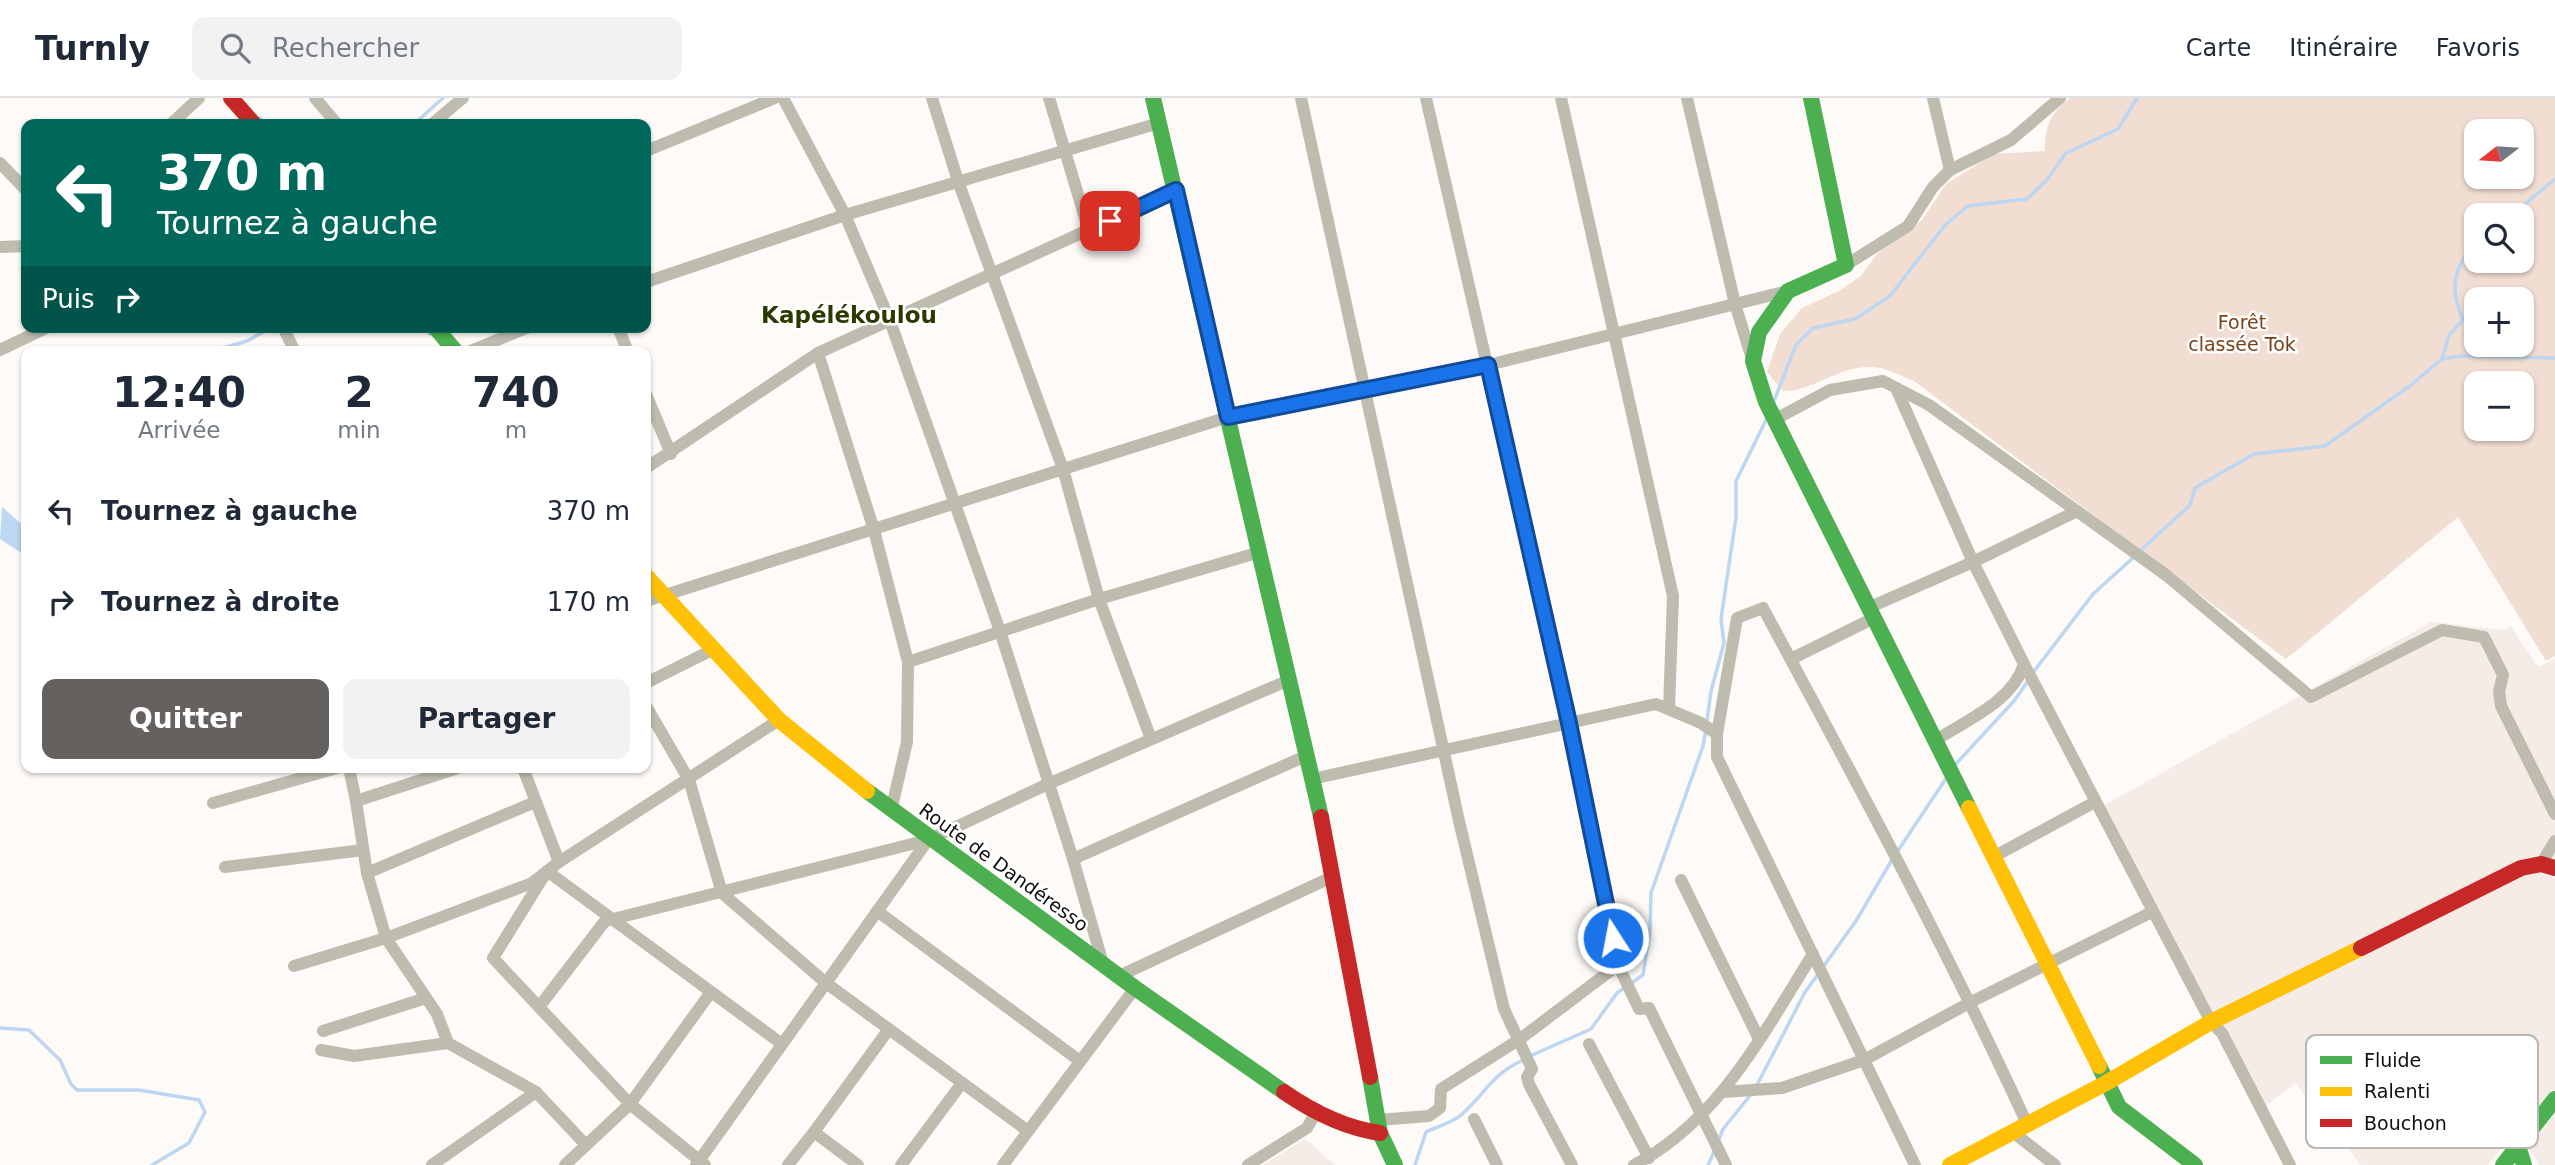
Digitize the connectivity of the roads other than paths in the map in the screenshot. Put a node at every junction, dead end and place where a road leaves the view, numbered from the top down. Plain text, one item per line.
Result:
1 (199, 98) edge
2 (231, 98) edge
3 (315, 98) edge
4 (463, 98) edge
5 (775, 98) edge
6 (783, 98) edge
7 (932, 98) edge
8 (1049, 98) edge
9 (1153, 98) edge
10 (1301, 98) edge
11 (1426, 98) edge
12 (1561, 98) edge
13 (1687, 98) edge
14 (1811, 98) edge
15 (1933, 98) edge
16 (2060, 98) edge
17 (444, 113) junction
18 (176, 119) edge
19 (250, 119) edge
20 (333, 119) edge
21 (437, 119) edge
22 (449, 119) edge
23 (1159, 123) junction
24 (651, 149) edge
25 (1063, 149) junction
26 (0, 163) edge
27 (1950, 170) junction
28 (958, 181) junction
29 (21, 185) edge
30 (1176, 190) junction
31 (845, 215) junction
32 (1089, 231) junction
33 (21, 246) edge
34 (0, 247) edge
35 (1846, 265) junction
36 (994, 275) junction
37 (651, 280) edge
38 (1788, 291) junction
39 (1735, 304) junction
40 (890, 321) junction
41 (35, 333) edge
42 (514, 333) edge
43 (1614, 336) junction
44 (483, 346) edge
45 (0, 350) edge
46 (818, 353) junction
47 (1753, 361) junction
48 (1488, 365) junction
49 (1896, 388) junction
50 (1366, 389) junction
51 (651, 406) edge
52 (1772, 412) junction
53 (1228, 417) junction
54 (671, 454) junction
55 (651, 465) edge
56 (1063, 468) junction
57 (955, 502) junction
58 (2077, 511) junction
59 (874, 530) junction
60 (1260, 552) junction
61 (1973, 562) junction
62 (651, 582) edge
63 (662, 594) junction
64 (651, 599) edge
65 (1099, 599) junction
66 (1871, 613) junction
67 (1000, 631) junction
68 (714, 649) junction
69 (1791, 659) junction
70 (908, 662) junction
71 (2024, 664) junction
72 (651, 680) edge
73 (1289, 680) junction
74 (1668, 709) junction
75 (651, 715) edge
76 (779, 720) junction
77 (1569, 723) junction
78 (1715, 733) junction
79 (1151, 739) junction
80 (1936, 740) junction
81 (1444, 751) junction
82 (1308, 755) junction
83 (319, 773) edge
84 (350, 773) edge
85 (443, 773) edge
86 (525, 773) edge
87 (1312, 779) junction
88 (689, 780) junction
89 (1048, 784) junction
90 (356, 801) junction
91 (536, 802) junction
92 (2095, 802) junction
93 (213, 803) dead end
94 (891, 811) junction
95 (2555, 814) edge
96 (928, 840) junction
97 (2555, 841) edge
98 (363, 850) junction
99 (1995, 856) junction
100 (1073, 859) junction
101 (559, 862) junction
102 (2548, 866) edge
103 (225, 867) dead end
104 (547, 871) junction
105 (367, 873) junction
106 (1334, 876) junction
107 (1681, 880) dead end
108 (722, 893) junction
109 (877, 911) junction
110 (2152, 912) junction
111 (612, 919) junction
112 (386, 938) junction
113 (1813, 954) junction
114 (2049, 963) junction
115 (1103, 965) junction
116 (1618, 965) junction
117 (294, 966) dead end
118 (1119, 976) junction
119 (826, 983) junction
120 (1135, 988) junction
121 (711, 992) junction
122 (426, 998) junction
123 (1971, 1002) junction
124 (539, 1007) junction
125 (2211, 1022) junction
126 (889, 1029) junction
127 (323, 1031) dead end
128 (1759, 1040) junction
129 (448, 1043) junction
130 (782, 1044) junction
131 (1522, 1044) junction
132 (1589, 1044) dead end
133 (321, 1050) dead end
134 (1864, 1060) junction
135 (1080, 1061) junction
136 (962, 1083) junction
137 (2106, 1083) junction
138 (1723, 1092) junction
139 (536, 1093) junction
140 (2555, 1099) edge
141 (630, 1104) junction
142 (1315, 1112) junction
143 (1703, 1116) junction
144 (1474, 1119) dead end
145 (2538, 1121) edge
146 (1379, 1126) junction
147 (2021, 1129) junction
148 (1028, 1131) junction
149 (814, 1132) junction
150 (586, 1145) junction
151 (2516, 1148) edge
152 (2519, 1148) edge
153 (1648, 1157) junction
154 (700, 1164) edge
155 (432, 1165) edge
156 (565, 1165) edge
157 (788, 1165) edge
158 (858, 1165) edge
159 (901, 1165) edge
160 (1003, 1165) edge
161 (1248, 1165) edge
162 (1395, 1165) edge
163 (1497, 1165) edge
164 (1572, 1165) edge
165 (1634, 1165) edge
166 (1726, 1165) edge
167 (1915, 1165) edge
168 (1950, 1165) edge
169 (2055, 1165) edge
170 (2195, 1165) edge
171 (2290, 1165) edge
172 (2503, 1165) edge
173 (2524, 1165) edge

1 - 18 street
2 - 19 main road
3 - 20 street
4 - 17 street
5 - 24 street
6 - 31 street
7 - 28 street
8 - 25 street
9 - 23 main road
10 - 50 street
11 - 48 street
12 - 43 street
13 - 39 street
14 - 35 main road
15 - 27 street
16 - 27 street
17 - 21 street
17 - 22 street
23 - 25 street
23 - 30 main road
25 - 28 street
25 - 32 street
26 - 29 street
27 - 35 street
28 - 31 street
28 - 36 street
30 - 32 street
30 - 53 main road
31 - 37 street
31 - 40 street
32 - 36 street
33 - 34 street
35 - 38 main road
36 - 40 street
36 - 56 street
38 - 39 street
38 - 47 main road
39 - 43 street
39 - 47 street
40 - 46 street
40 - 57 street
41 - 45 street
42 - 44 street
43 - 48 street
43 - 74 street
46 - 54 street
46 - 59 street
47 - 52 main road
48 - 50 street
48 - 77 street
49 - 52 street
49 - 58 street
49 - 61 street
50 - 53 street
50 - 81 street
51 - 54 street
52 - 66 main road
53 - 56 street
53 - 60 main road
54 - 55 street
56 - 57 street
56 - 65 street
57 - 59 street
57 - 67 street
58 - 61 street
58 - 95 street
59 - 63 street
59 - 70 street
60 - 65 street
60 - 73 main road
61 - 66 street
61 - 71 street
62 - 63 main road, Route de Dandéresso
63 - 64 street
63 - 68 main road, Route de Dandéresso
65 - 67 street
65 - 79 street
66 - 69 street
66 - 80 main road
67 - 70 street
67 - 89 street
68 - 72 street
68 - 76 main road, Route de Dandéresso
69 - 78 street
69 - 123 street
70 - 94 street
71 - 80 street
71 - 92 street
73 - 79 street
73 - 82 main road
74 - 77 street
74 - 78 street
75 - 88 street
76 - 88 street
76 - 94 main road, Route de Dandéresso
77 - 81 street
77 - 116 street
78 - 113 street
79 - 89 street
80 - 99 main road
81 - 87 street
81 - 131 street
82 - 87 main road
82 - 100 street
83 - 93 street
84 - 90 street
85 - 90 street
86 - 91 street
87 - 106 main road
88 - 101 street
88 - 108 street
89 - 96 street
89 - 100 street
90 - 98 street
91 - 101 street
91 - 105 street
92 - 99 street
92 - 110 street
94 - 96 main road, Route de Dandéresso
96 - 108 street
96 - 109 street
96 - 115 main road, Route de Dandéresso
97 - 102 street
98 - 103 street
98 - 105 street
99 - 114 main road
100 - 115 street
101 - 104 street
102 - 125 main road
104 - 111 street
104 - 112 street
104 - 124 street
105 - 112 street
106 - 118 street
106 - 146 main road
107 - 128 street
108 - 111 street
108 - 119 street
109 - 119 street
109 - 135 street
110 - 114 street
110 - 125 street
111 - 121 street
111 - 124 street
112 - 117 street
112 - 122 street
113 - 128 street
113 - 134 street
114 - 123 street
114 - 137 main road
115 - 118 main road, Route de Dandéresso
116 - 131 street
116 - 143 street
118 - 120 main road, Route de Dandéresso
119 - 126 street
119 - 130 street
120 - 135 street
120 - 142 main road, Route de Dandéresso
121 - 130 street
121 - 141 street
122 - 127 street
122 - 129 street
123 - 134 street
123 - 147 street
124 - 141 street
125 - 137 main road
125 - 171 street
126 - 136 street
126 - 149 street
128 - 138 street
129 - 133 street
129 - 139 street
130 - 154 street
131 - 146 street
131 - 164 street
132 - 153 street
134 - 138 street
134 - 167 street
135 - 148 street
136 - 148 street
136 - 159 street
137 - 147 main road
137 - 170 main road
138 - 143 street
139 - 150 street
139 - 155 street
140 - 145 main road
141 - 150 street
141 - 154 street
142 - 146 main road, Route de Dandéresso
142 - 161 street
143 - 153 street
143 - 166 street
144 - 163 street
146 - 162 main road
147 - 168 main road
147 - 169 street
148 - 160 street
149 - 157 street
149 - 158 street
150 - 156 street
151 - 172 main road
152 - 173 main road
153 - 165 street

